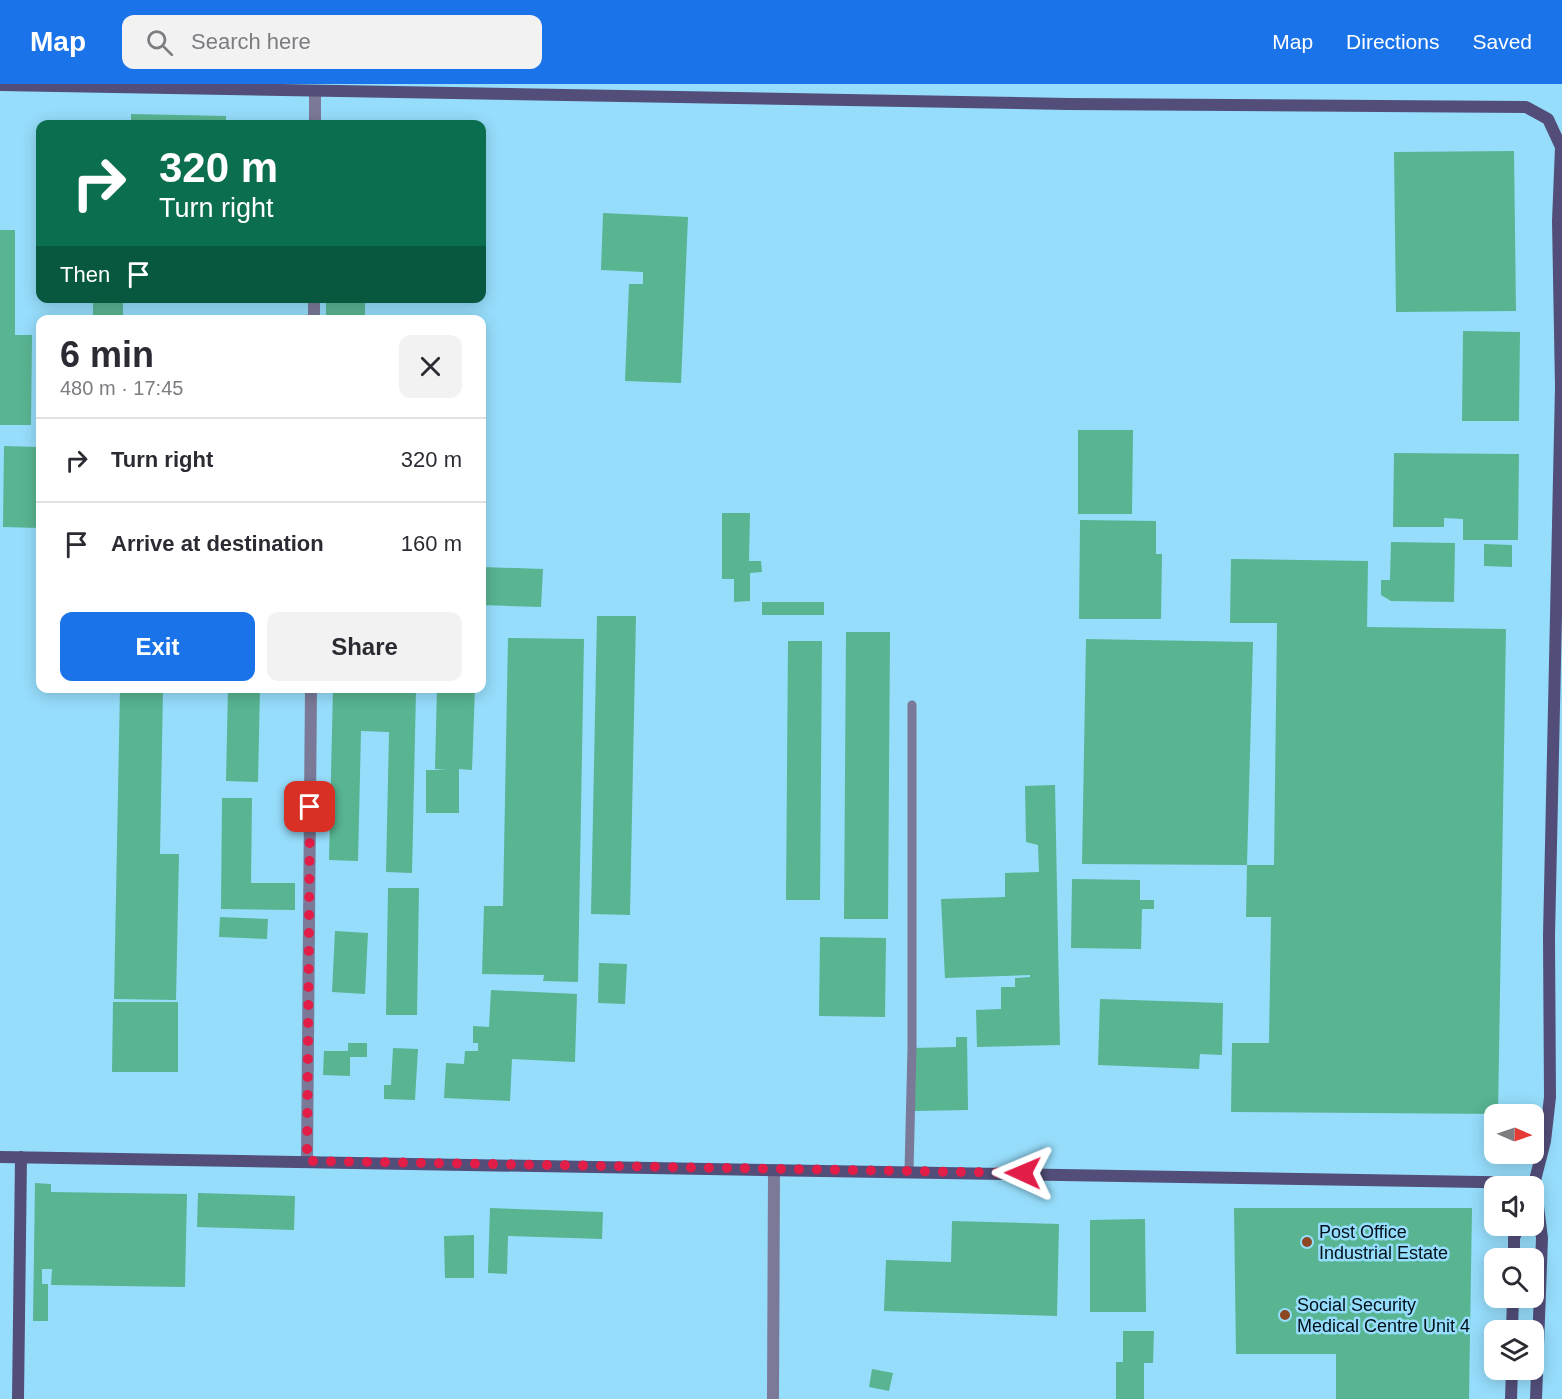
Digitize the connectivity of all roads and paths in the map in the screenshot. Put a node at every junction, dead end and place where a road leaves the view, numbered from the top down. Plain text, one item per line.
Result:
1 (0, 85) edge
2 (315, 91) junction
3 (315, 120) edge
4 (1559, 614) edge
5 (311, 693) edge
6 (912, 705) dead end
7 (0, 1156) edge
8 (21, 1157) junction
9 (307, 1161) junction
10 (774, 1170) junction
11 (909, 1171) junction
12 (1536, 1176) edge
13 (1484, 1185) edge
14 (1542, 1236) edge
15 (1512, 1380) edge
16 (18, 1399) edge
17 (772, 1399) edge
18 (1511, 1399) edge
19 (1536, 1399) edge

1 - 2 main road
2 - 3 street
2 - 4 main road
4 - 12 main road
5 - 9 street
6 - 11 lane
7 - 8 main road
8 - 9 main road
8 - 16 main road
9 - 10 main road
10 - 11 main road
10 - 17 street
11 - 13 main road
14 - 19 main road
15 - 18 main road

